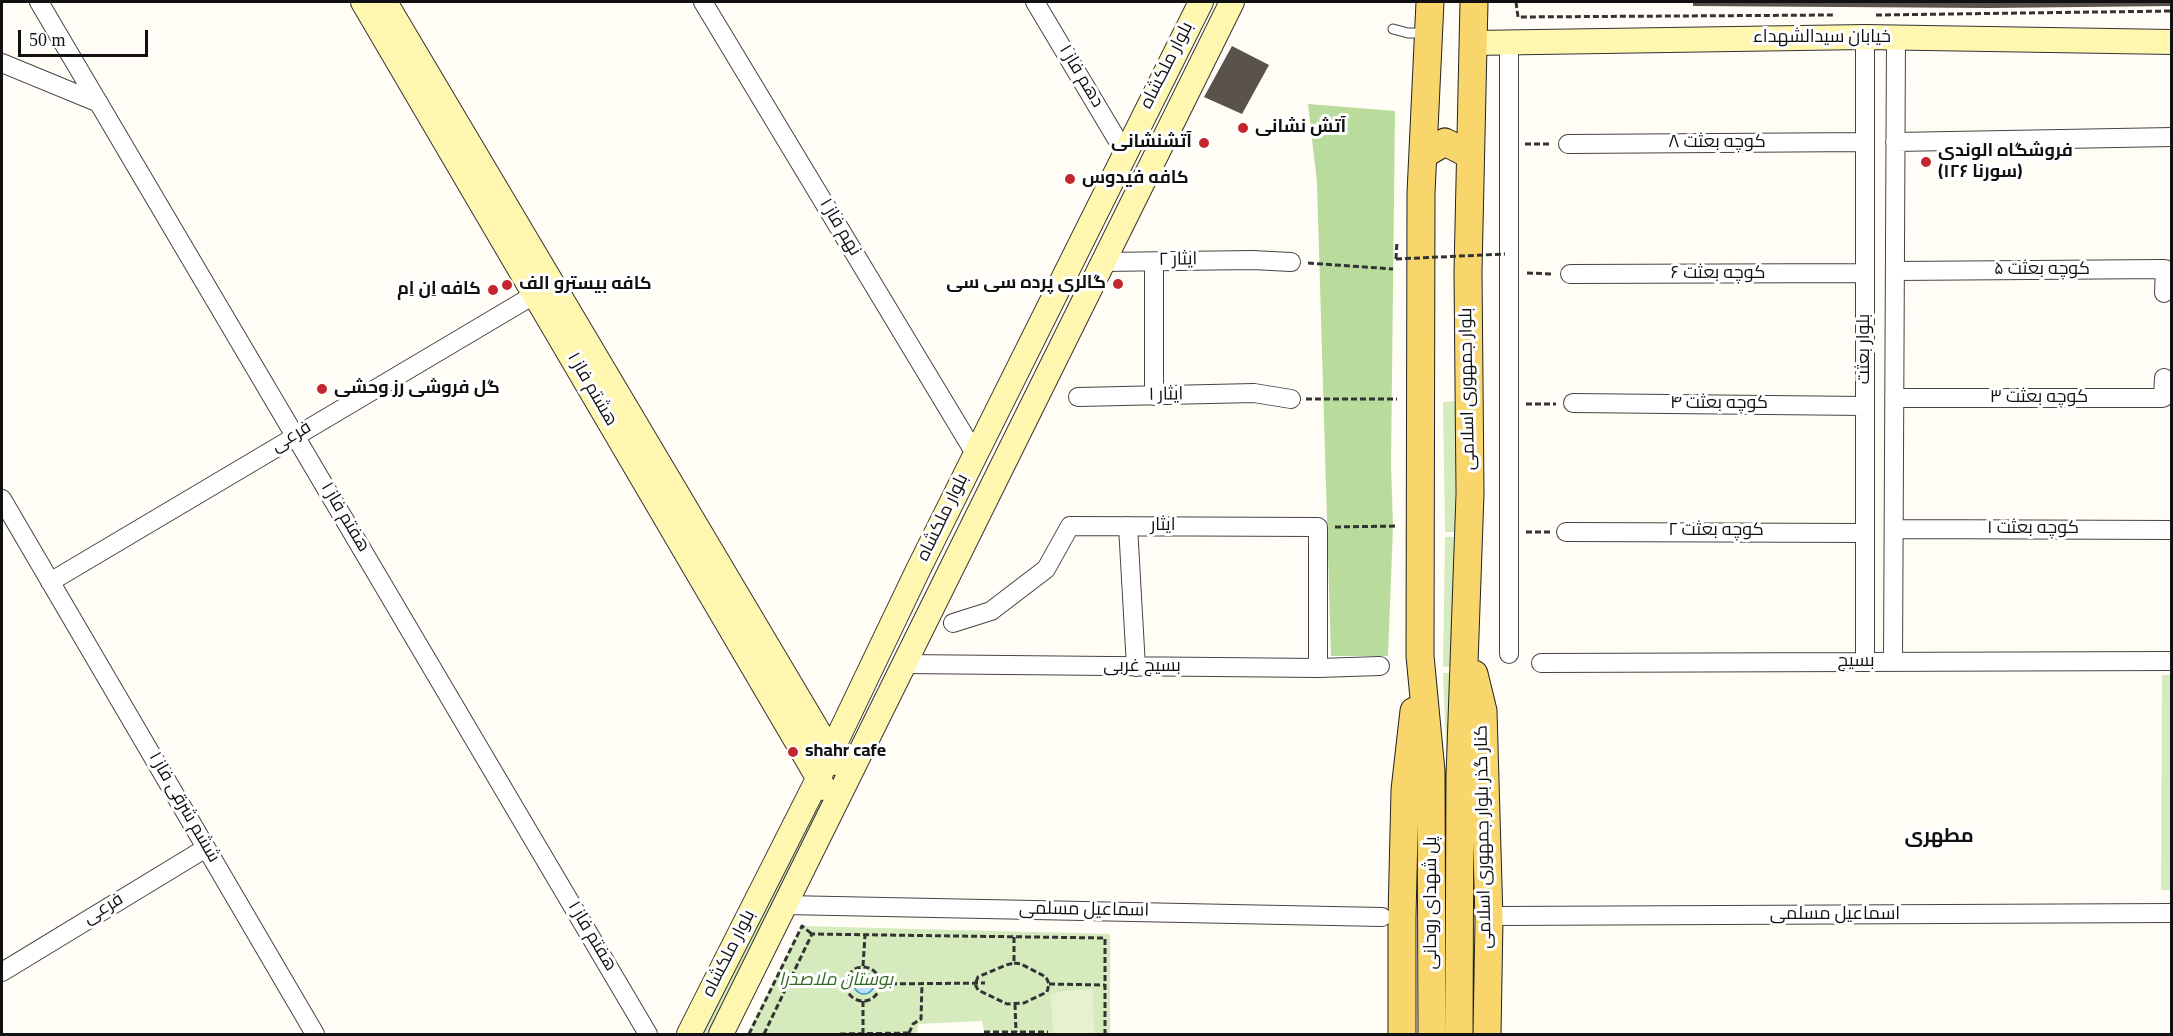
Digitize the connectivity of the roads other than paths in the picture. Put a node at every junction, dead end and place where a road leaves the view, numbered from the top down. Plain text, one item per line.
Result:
1 (39, 2) edge
2 (363, 2) edge
3 (385, 2) edge
4 (703, 2) edge
5 (1035, 2) edge
6 (1201, 2) edge
7 (1232, 2) edge
8 (1430, 2) edge
9 (1474, 2) edge
10 (1393, 29) dead end
11 (1427, 33) junction
12 (1865, 37) junction
13 (1896, 37) junction
14 (1509, 42) junction
15 (2172, 42) edge
16 (1472, 43) junction
17 (1176, 51) junction
18 (2, 63) edge
19 (1201, 66) junction
20 (1866, 78) junction
21 (1895, 78) junction
22 (99, 103) junction
23 (2172, 137) edge
24 (1865, 142) junction
25 (1895, 142) junction
26 (1568, 144) road end
27 (1125, 153) junction
28 (1470, 154) junction
29 (1423, 155) junction
30 (1865, 200) junction
31 (1895, 200) junction
32 (1103, 262) junction
33 (1154, 262) junction
34 (1291, 262) road end
35 (1895, 271) junction
36 (1866, 273) junction
37 (1570, 274) road end
38 (543, 289) junction
39 (2164, 293) dead end
40 (1865, 338) junction
41 (1894, 338) junction
42 (2164, 378) dead end
43 (1154, 396) junction
44 (1078, 397) dead end
45 (1894, 398) junction
46 (1291, 399) road end
47 (1573, 403) road end
48 (1865, 405) junction
49 (295, 437) junction
50 (976, 455) junction
51 (1865, 464) junction
52 (1894, 464) junction
53 (2, 499) edge
54 (1128, 526) junction
55 (1893, 529) junction
56 (2172, 530) edge
57 (1566, 532) road end
58 (1865, 533) junction
59 (50, 582) junction
60 (953, 623) dead end
61 (1466, 642) junction
62 (1509, 654) dead end
63 (1420, 656) junction
64 (2172, 661) edge
65 (1865, 662) junction
66 (1893, 662) junction
67 (1541, 663) dead end
68 (904, 664) junction
69 (1380, 666) dead end
70 (1136, 667) junction
71 (1318, 668) junction
72 (830, 753) junction
73 (1460, 776) joint
74 (818, 779) junction
75 (847, 780) junction
76 (835, 805) junction
77 (206, 848) junction
78 (785, 905) junction
79 (2172, 913) edge
80 (1498, 916) dead end
81 (1382, 917) dead end
82 (2, 972) edge
83 (315, 1035) edge
84 (648, 1035) edge
85 (689, 1035) edge
86 (721, 1035) edge
87 (1402, 1035) edge
88 (1432, 1035) edge
89 (1459, 1035) edge
90 (1487, 1035) edge

1 - 22 street, هفتم فاز ۱
2 - 38 main road, هشتم فاز ۱
3 - 38 main road, هشتم فاز ۱
4 - 50 street, نهم فاز ۱
5 - 27 street, دهم فاز ۱
6 - 17 main road, بلوار ملکشاه
7 - 19 main road, بلوار ملکشاه
8 - 11 main road
9 - 16 main road, بلوار جمهوری اسلامی
10 - 11 lane
11 - 29 main road
12 - 13 main road, خیابان سیدالشهداء
12 - 14 main road, خیابان سیدالشهداء
12 - 20 street, بلوار بعثت
13 - 15 main road, خیابان سیدالشهداء
13 - 21 street, بلوار بعثت
14 - 16 main road, خیابان سیدالشهداء
14 - 62 street
16 - 28 main road, بلوار جمهوری اسلامی
17 - 19 main road
17 - 27 main road, بلوار ملکشاه
18 - 22 street
19 - 32 main road, بلوار ملکشاه
20 - 21 street
20 - 24 street, بلوار بعثت
21 - 25 street, بلوار بعثت
22 - 49 street, هفتم فاز ۱
23 - 25 street
24 - 26 street, کوچه بعثت ۸
24 - 30 street, بلوار بعثت
25 - 31 street, بلوار بعثت
27 - 50 main road, بلوار ملکشاه
28 - 29 main road
28 - 61 main road, بلوار جمهوری اسلامی
29 - 63 main road
30 - 31 street
30 - 36 street, بلوار بعثت
31 - 35 street, بلوار بعثت
32 - 33 street, ایثار ۲
32 - 68 main road, بلوار ملکشاه
33 - 34 street, ایثار ۲
33 - 43 street
35 - 39 street, کوچه بعثت ۵
35 - 41 street, بلوار بعثت
36 - 37 street, کوچه بعثت ۶
36 - 40 street, بلوار بعثت
38 - 49 street, فرعی
38 - 72 main road, هشتم فاز ۱
38 - 74 main road, هشتم فاز ۱
40 - 41 street
40 - 48 street, بلوار بعثت
41 - 45 street, بلوار بعثت
42 - 45 street, کوچه بعثت ۳
43 - 44 street, ایثار ۱
43 - 46 street, ایثار ۱
45 - 52 street, بلوار بعثت
47 - 48 street, کوچه بعثت ۴
48 - 51 street, بلوار بعثت
49 - 59 street, فرعی
49 - 84 street, هفتم فاز ۱
50 - 72 main road, بلوار ملکشاه
51 - 52 street
51 - 58 street, بلوار بعثت
52 - 55 street, بلوار بعثت
53 - 59 street, ششم شرقی فاز ۱
54 - 60 street, ایثار
54 - 70 street
54 - 71 street, ایثار
55 - 56 street, کوچه بعثت ۱
55 - 66 street, بلوار بعثت
57 - 58 street, کوچه بعثت ۲
58 - 65 street, بلوار بعثت
59 - 77 street, ششم شرقی فاز ۱
61 - 73 main road, بلوار جمهوری اسلامی
61 - 90 main road, کنار گذر بلوار جمهوری اسلامی
63 - 87 main road
63 - 88 main road, پل شهدای روحانی
64 - 66 street, بسیج
65 - 66 street, بسیج
65 - 67 street, بسیج
68 - 70 street, بسیج غربی
68 - 75 main road, بلوار ملکشاه
69 - 71 street, بسیج غربی
70 - 71 street, بسیج غربی
72 - 74 main road, بلوار ملکشاه
72 - 75 main road, هشتم فاز ۱
73 - 89 main road, پل شهدای روحانی
74 - 76 main road, هشتم فاز ۱
74 - 85 main road, بلوار ملکشاه
75 - 76 main road, بلوار ملکشاه
76 - 78 main road, بلوار ملکشاه
77 - 82 street, فرعی
77 - 83 street, ششم شرقی فاز ۱
78 - 81 street, اسماعیل مسلمی
78 - 86 main road, بلوار ملکشاه
79 - 80 street, اسماعیل مسلمی

